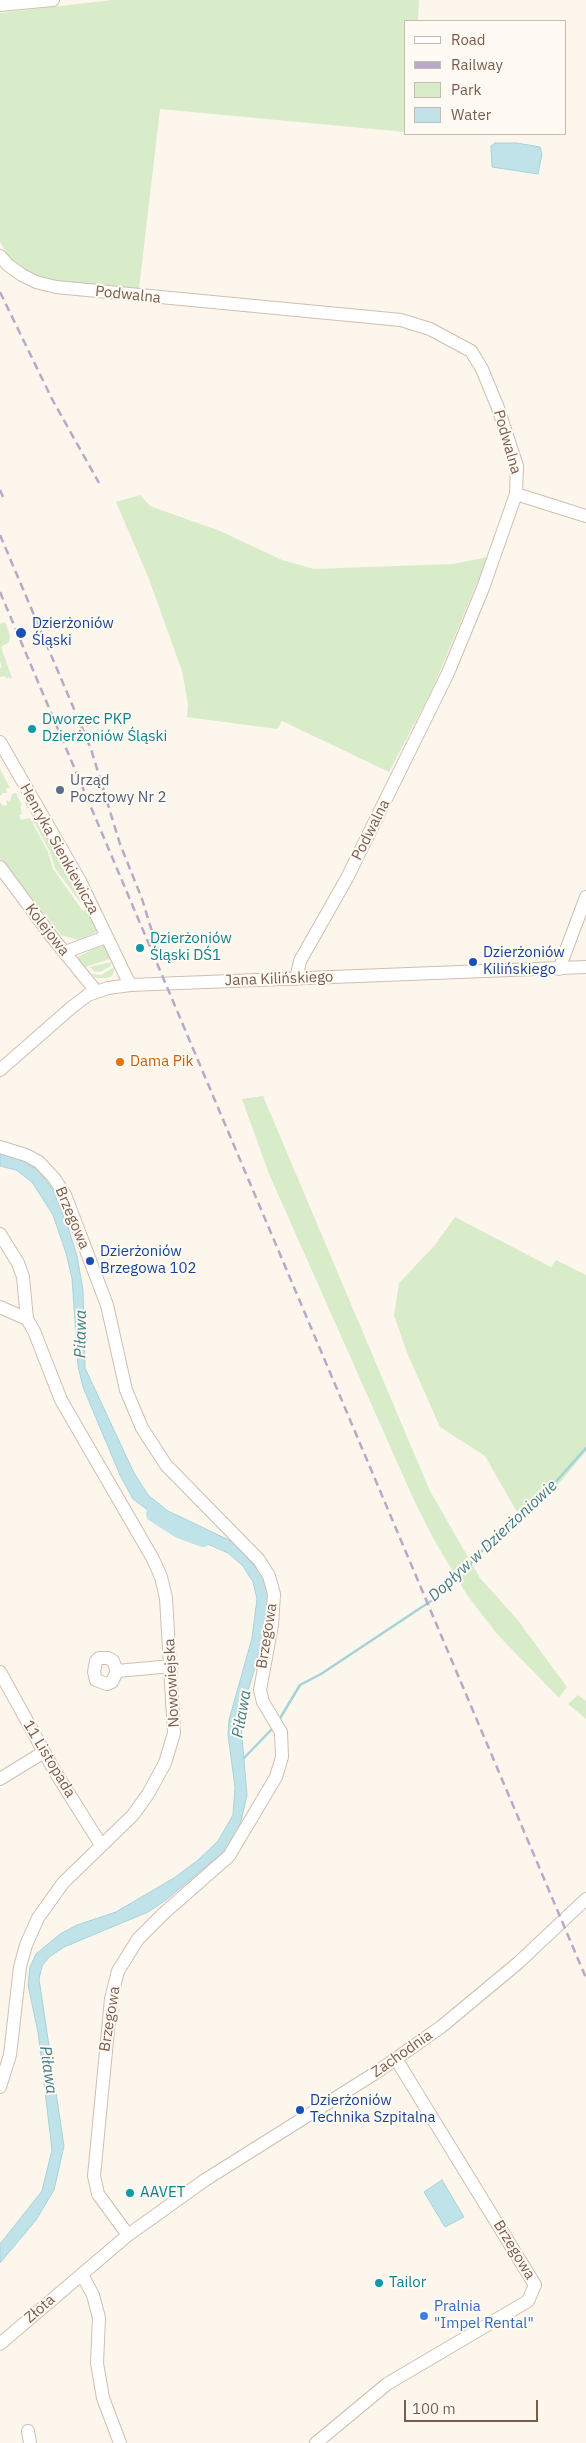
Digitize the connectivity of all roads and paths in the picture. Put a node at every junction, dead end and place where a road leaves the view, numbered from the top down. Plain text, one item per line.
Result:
1 (53, 0) edge
2 (0, 5) edge
3 (0, 256) edge
4 (516, 494) junction
5 (586, 516) edge
6 (0, 742) edge
7 (0, 867) edge
8 (586, 897) edge
9 (106, 936) junction
10 (65, 952) junction
11 (586, 968) edge
12 (559, 969) junction
13 (296, 979) junction
14 (130, 985) junction
15 (96, 991) junction
16 (0, 1070) edge
17 (0, 1147) edge
18 (0, 1234) edge
19 (0, 1307) edge
20 (27, 1319) junction
21 (172, 1666) junction
22 (116, 1671) dead end
23 (0, 1672) edge
24 (44, 1752) junction
25 (0, 1779) edge
26 (100, 1845) junction
27 (586, 1899) edge
28 (396, 2058) junction
29 (0, 2087) edge
30 (128, 2236) junction
31 (82, 2275) junction
32 (0, 2344) edge
33 (120, 2443) edge
34 (316, 2443) edge

1 - 2 street
3 - 4 street, Podwalna
4 - 5 street
4 - 13 street, Podwalna
6 - 9 street, Henryka Sienkiewicza
7 - 10 street, Kolejowa
8 - 12 street
9 - 10 street
9 - 14 street, Henryka Sienkiewicza
10 - 15 street, Kolejowa
11 - 12 street, Jana Kilińskiego
12 - 13 street, Jana Kilińskiego
13 - 14 street, Jana Kilińskiego
14 - 15 street, Jana Kilińskiego
15 - 16 street, Jana Kilińskiego
17 - 30 street, Brzegowa
18 - 20 street
19 - 20 street
20 - 21 street, Nowowiejska
21 - 22 street
21 - 26 street, Nowowiejska
23 - 24 street, 11 Listopada
24 - 25 street
24 - 26 street, 11 Listopada
26 - 29 street, Nowowiejska
27 - 28 street, Zachodnia
28 - 30 street, Zachodnia
28 - 34 street, Brzegowa
30 - 31 street, Zachodnia
31 - 32 street, Złota
31 - 33 street

